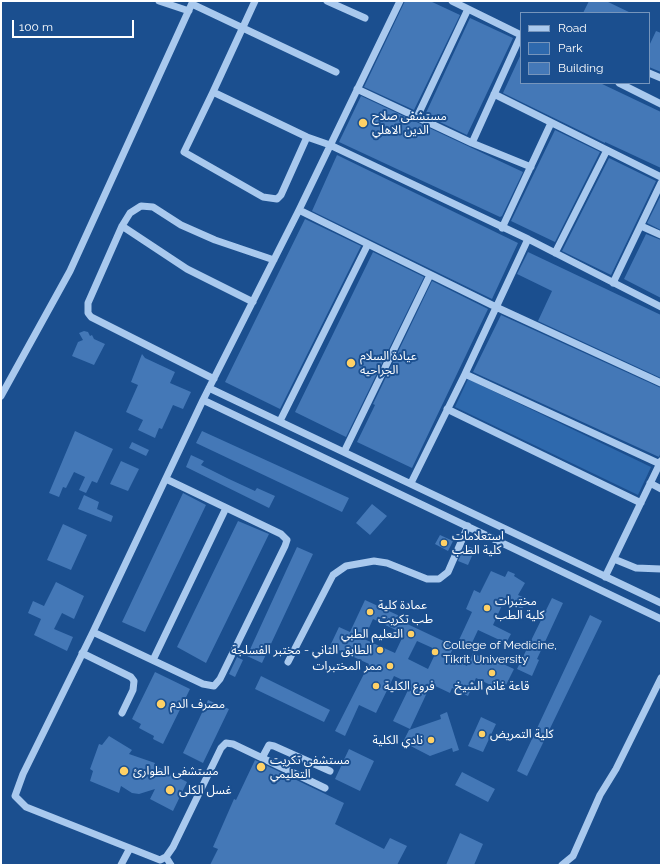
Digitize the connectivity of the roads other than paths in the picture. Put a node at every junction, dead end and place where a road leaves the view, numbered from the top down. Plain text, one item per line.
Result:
1 (159, 1) edge
2 (255, 1) edge
3 (327, 1) edge
4 (399, 1) edge
5 (452, 1) edge
6 (193, 2) edge
7 (468, 9) junction
8 (188, 11) junction
9 (365, 18) dead end
10 (242, 28) junction
11 (520, 35) edge
12 (520, 37) edge
13 (336, 72) dead end
14 (650, 73) edge
15 (661, 78) edge
16 (630, 86) edge
17 (357, 89) junction
18 (213, 92) junction
19 (494, 94) junction
20 (661, 104) edge
21 (417, 118) junction
22 (551, 123) junction
23 (307, 137) junction
24 (472, 143) junction
25 (330, 145) junction
26 (607, 150) junction
27 (531, 167) junction
28 (661, 177) edge
29 (661, 183) edge
30 (299, 210) junction
31 (122, 226) junction
32 (640, 226) junction
33 (502, 228) junction
34 (661, 235) edge
35 (528, 239) junction
36 (368, 244) junction
37 (555, 253) junction
38 (274, 260) junction
39 (430, 275) junction
40 (613, 283) junction
41 (253, 302) junction
42 (496, 307) junction
43 (661, 307) edge
44 (465, 374) junction
45 (214, 379) junction
46 (661, 383) edge
47 (209, 388) junction
48 (1, 396) edge
49 (203, 400) junction
50 (447, 409) junction
51 (280, 421) junction
52 (344, 452) junction
53 (660, 462) edge
54 (166, 479) junction
55 (411, 483) junction
56 (650, 484) junction
57 (661, 489) edge
58 (641, 503) junction
59 (226, 508) junction
60 (468, 526) junction
61 (510, 531) junction
62 (504, 543) junction
63 (614, 559) junction
64 (661, 569) edge
65 (604, 577) junction
66 (661, 603) edge
67 (661, 619) edge
68 (93, 632) junction
69 (82, 653) junction
70 (153, 660) junction
71 (288, 662) dead end
72 (661, 678) edge
73 (122, 713) dead end
74 (262, 758) junction
75 (330, 771) dead end
76 (325, 788) dead end
77 (130, 848) junction
78 (166, 857) junction
79 (121, 865) edge
80 (171, 865) edge
81 (562, 865) edge

1 - 8 street
2 - 10 street
3 - 9 street
4 - 17 street
5 - 7 street
6 - 8 street
6 - 10 street
7 - 11 street
7 - 21 street
8 - 48 street
10 - 13 street
10 - 18 street
12 - 19 street
14 - 15 street
16 - 20 street
17 - 21 street
17 - 25 street
18 - 23 street
18 - 23 street
19 - 22 street
19 - 24 street
21 - 24 street
22 - 26 street
22 - 27 street
23 - 25 street
24 - 27 street
25 - 30 street
25 - 33 street
26 - 28 street
26 - 37 street
27 - 33 street
29 - 32 street
30 - 36 street
30 - 38 street
31 - 38 street
31 - 41 street
31 - 45 street
32 - 34 street
32 - 40 street
33 - 35 street
35 - 37 street
35 - 42 street
36 - 39 street
36 - 51 street
37 - 40 street
38 - 41 street
39 - 42 street
39 - 52 street
40 - 43 street
41 - 45 street
42 - 44 street
42 - 46 street
44 - 50 street
44 - 53 street
45 - 47 street
47 - 49 street
47 - 51 street
49 - 54 street
49 - 60 street
50 - 55 street
50 - 58 street
51 - 52 street
52 - 55 street
53 - 56 street
54 - 59 street
54 - 68 street
55 - 61 street
56 - 57 street
56 - 58 street
58 - 63 street
59 - 70 street
59 - 70 street
60 - 62 street
60 - 71 street
61 - 62 street
61 - 65 street
62 - 67 street
63 - 64 street
63 - 65 street
65 - 66 street
68 - 69 street
68 - 70 street
69 - 73 street
69 - 77 street
72 - 81 street
74 - 75 street
74 - 76 street
74 - 78 street
77 - 78 street
77 - 79 street
78 - 80 street

